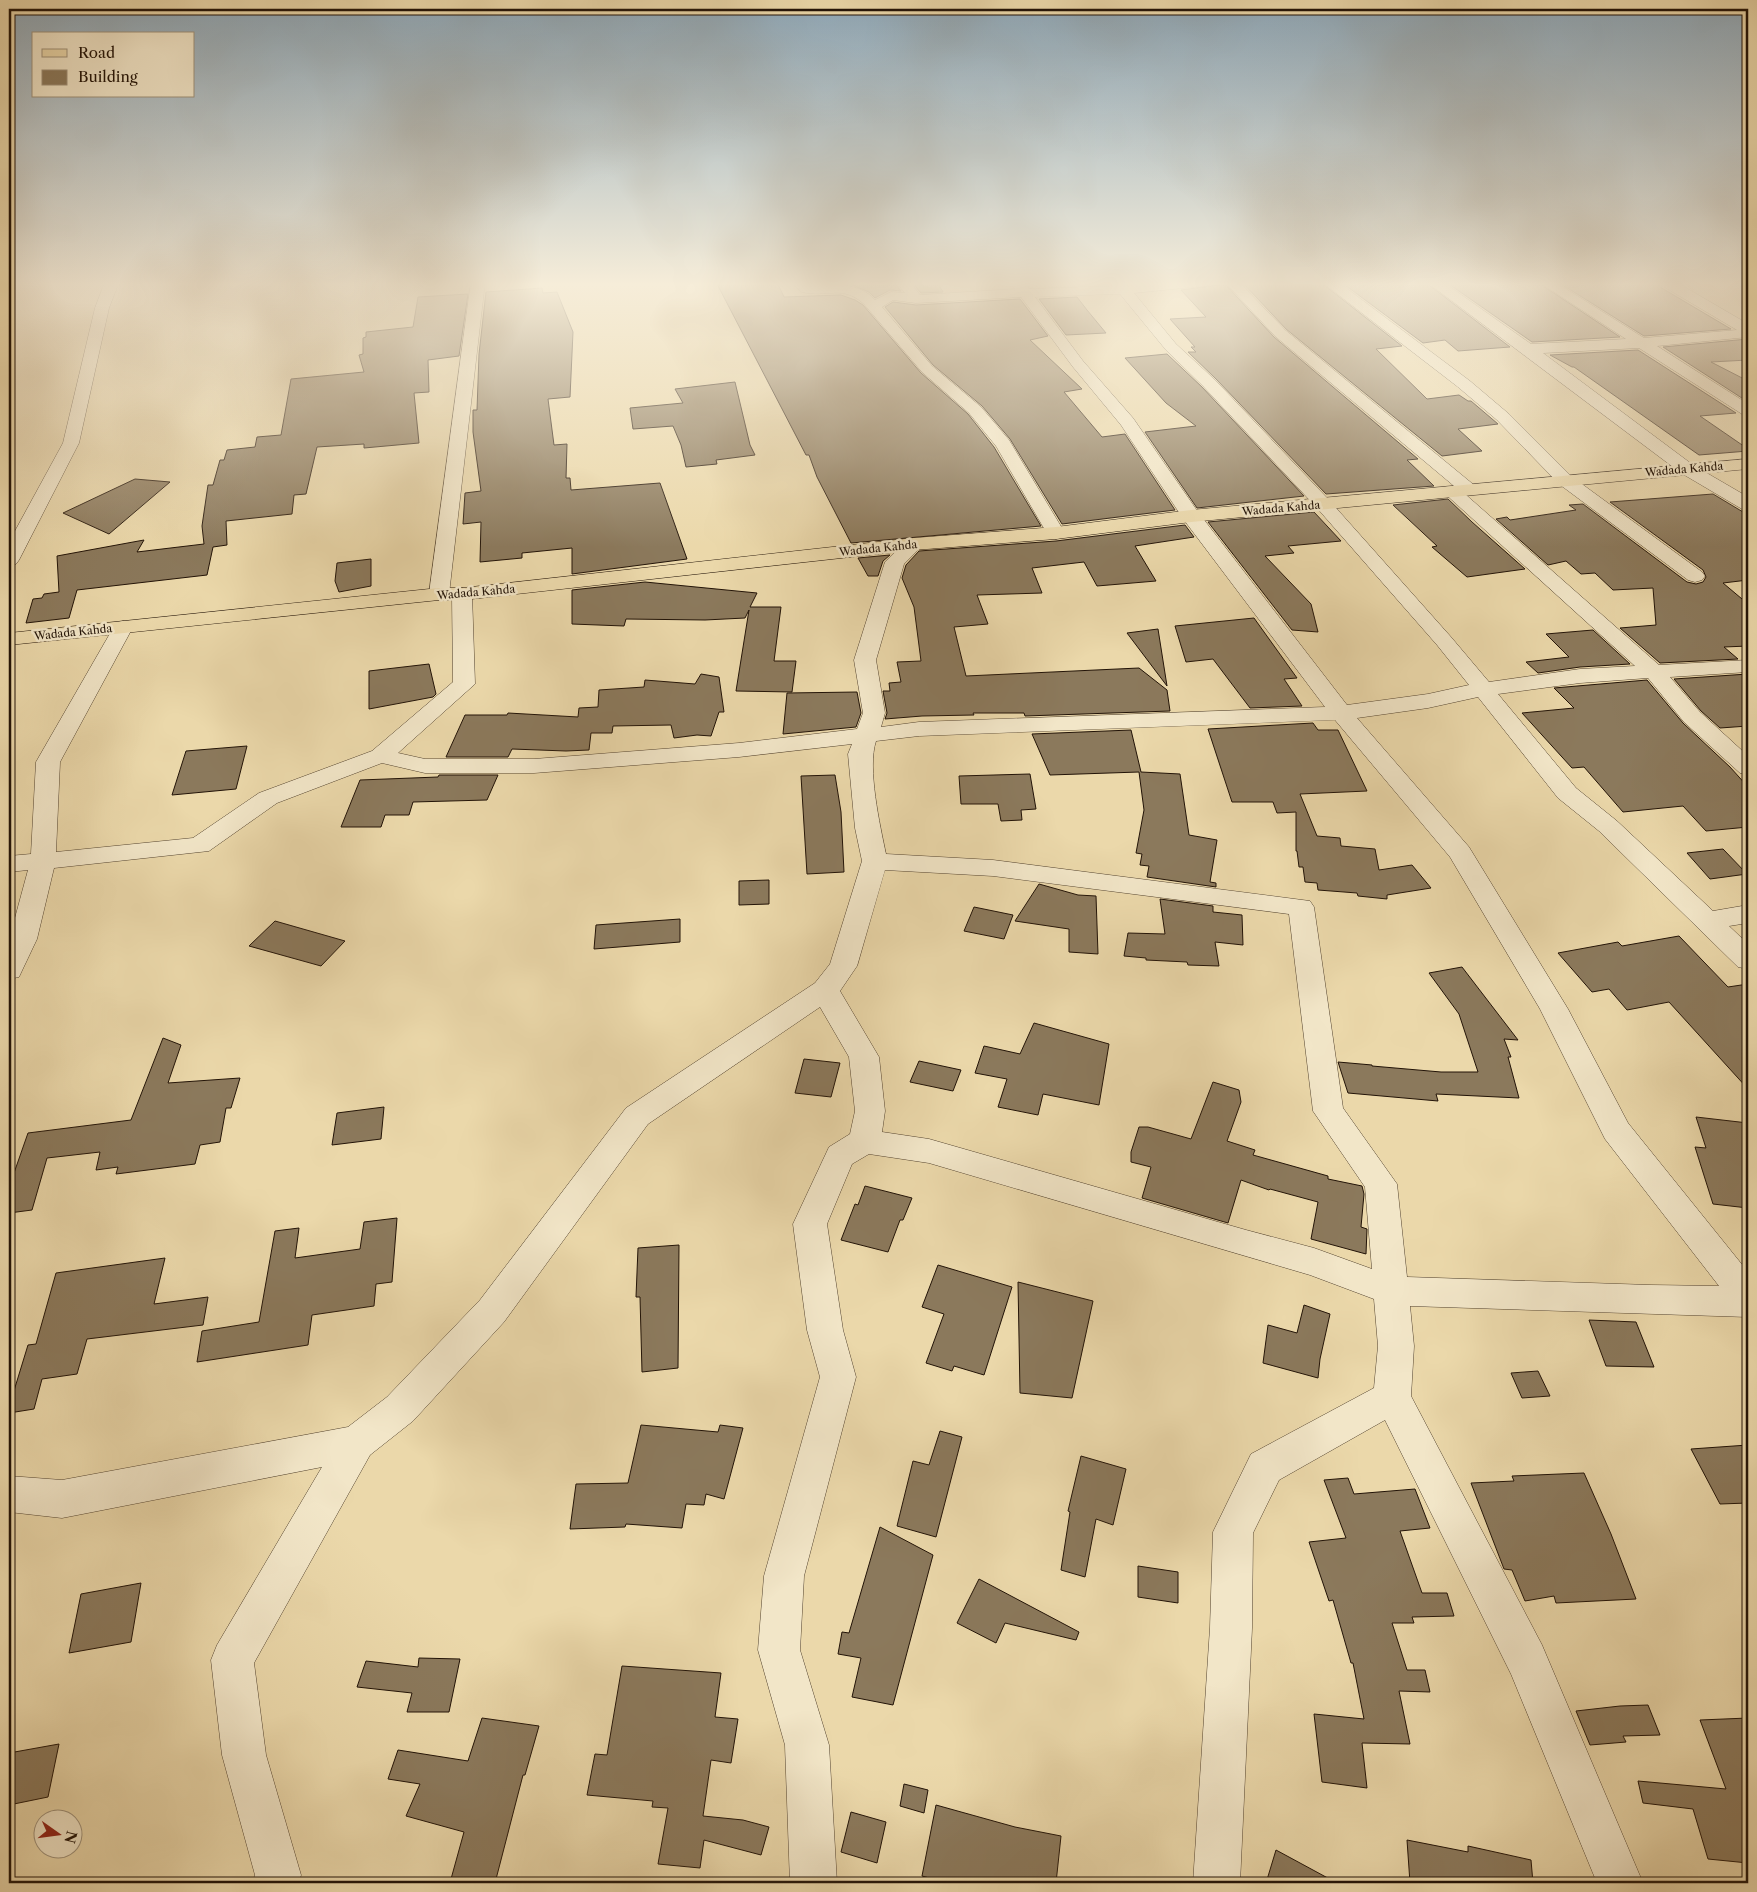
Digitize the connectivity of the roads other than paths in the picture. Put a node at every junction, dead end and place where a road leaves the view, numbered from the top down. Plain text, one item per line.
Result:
1 (88, 370) edge
2 (470, 370) edge
3 (929, 370) edge
4 (1083, 370) edge
5 (1196, 370) edge
6 (1323, 370) edge
7 (1443, 370) edge
8 (1556, 370) edge
9 (1685, 370) edge
10 (1748, 412) edge
11 (1748, 464) edge
12 (1687, 469) junction
13 (1565, 480) junction
14 (1459, 490) junction
15 (1323, 504) junction
16 (1748, 505) edge
17 (1191, 516) junction
18 (1056, 533) junction
19 (914, 544) junction
20 (9, 560) edge
21 (1695, 576) dead end
22 (450, 594) junction
23 (123, 627) junction
24 (9, 639) edge
25 (1748, 666) edge
26 (1655, 673) junction
27 (1483, 689) junction
28 (1341, 713) junction
29 (867, 735) junction
30 (380, 756) junction
31 (1748, 768) edge
32 (43, 860) junction
33 (875, 861) junction
34 (9, 864) edge
35 (1748, 914) edge
36 (1707, 920) junction
37 (1748, 960) edge
38 (9, 970) edge
39 (825, 990) junction
40 (865, 1141) junction
41 (1392, 1291) junction
42 (1748, 1298) edge
43 (1748, 1302) edge
44 (1392, 1397) junction
45 (357, 1443) junction
46 (9, 1494) edge
47 (270, 1880) edge
48 (812, 1883) edge
49 (1216, 1883) edge
50 (1620, 1883) edge

1 - 20 street
2 - 22 street
3 - 18 street
4 - 17 street
5 - 15 street
6 - 14 street
7 - 13 street
8 - 12 street
9 - 10 street
11 - 12 main road, Wadada Kahda
12 - 13 main road, Wadada Kahda
12 - 16 street
13 - 14 main road, Wadada Kahda
13 - 21 street
14 - 15 main road, Wadada Kahda
14 - 26 street
15 - 17 main road, Wadada Kahda
15 - 27 street
17 - 18 main road, Wadada Kahda
17 - 28 street
18 - 19 main road, Wadada Kahda
19 - 22 main road, Wadada Kahda
19 - 29 street
22 - 23 main road, Wadada Kahda
22 - 30 street
23 - 24 main road, Wadada Kahda
23 - 32 street
25 - 26 street
26 - 27 street
26 - 31 street
27 - 28 street
27 - 36 street
28 - 29 street
28 - 42 street
29 - 30 street
29 - 33 street
30 - 32 street
32 - 34 street
32 - 38 street
33 - 39 street
33 - 41 street
35 - 36 street
36 - 37 street
39 - 40 street
39 - 45 street
40 - 41 street
40 - 48 street
41 - 43 street
41 - 44 street
44 - 49 street
44 - 50 street
45 - 46 street
45 - 47 street

